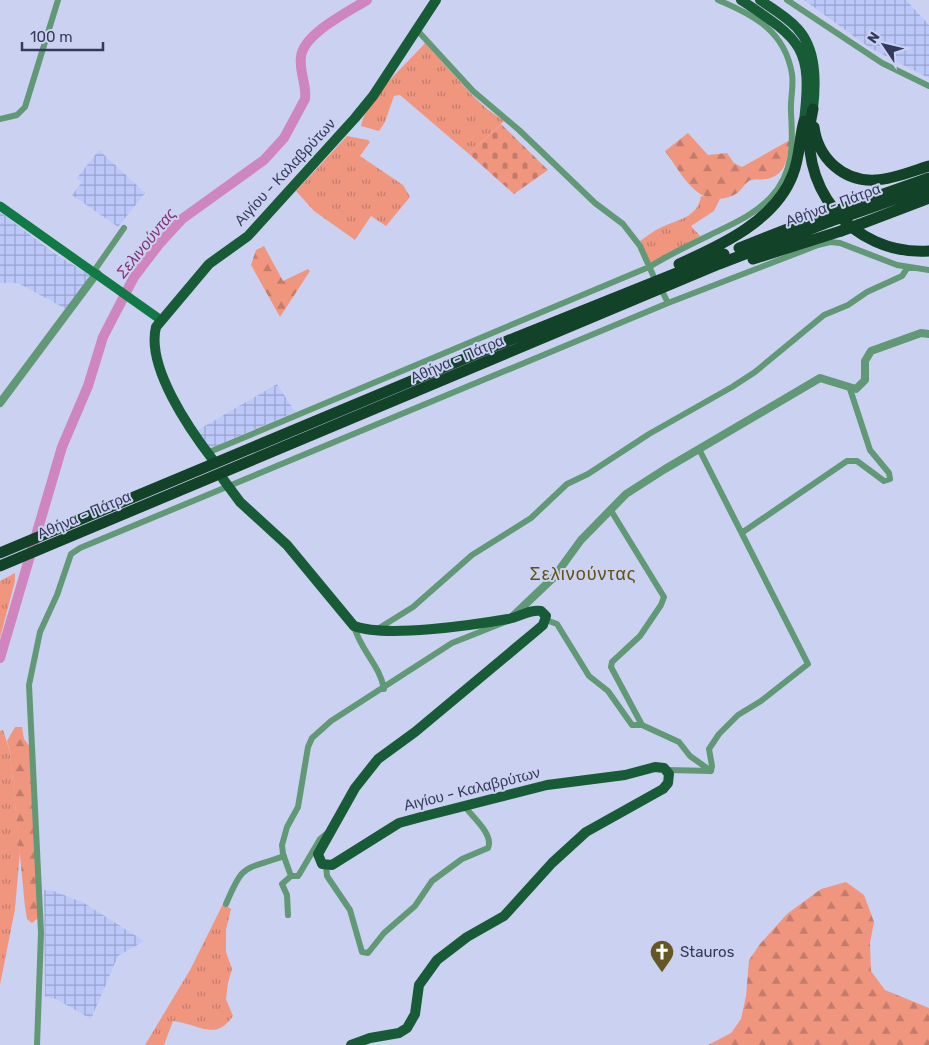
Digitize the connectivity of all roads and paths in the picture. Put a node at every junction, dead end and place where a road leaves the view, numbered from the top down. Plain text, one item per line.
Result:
1 (58, 0) edge
2 (436, 0) edge
3 (718, 0) edge
4 (741, 0) edge
5 (760, 0) edge
6 (787, 0) edge
7 (417, 30) junction
8 (929, 86) edge
9 (813, 109) junction
10 (0, 119) edge
11 (804, 121) junction
12 (929, 166) edge
13 (929, 178) edge
14 (929, 187) edge
15 (929, 198) edge
16 (0, 206) edge
17 (844, 212) junction
18 (829, 218) junction
19 (124, 228) dead end
20 (929, 251) edge
21 (929, 255) edge
22 (719, 264) junction
23 (908, 267) junction
24 (650, 268) junction
25 (929, 270) edge
26 (96, 272) junction
27 (653, 275) dead end
28 (632, 291) junction
29 (663, 293) dead end
30 (668, 303) junction
31 (161, 320) junction
32 (929, 334) edge
33 (419, 364) junction
34 (426, 372) dead end
35 (441, 388) dead end
36 (850, 389) junction
37 (447, 395) junction
38 (0, 403) edge
39 (699, 449) junction
40 (210, 457) joint
41 (225, 482) junction
42 (610, 509) junction
43 (743, 532) junction
44 (0, 553) edge
45 (0, 566) edge
46 (511, 618) junction
47 (546, 620) junction
48 (354, 626) junction
49 (376, 630) junction
50 (384, 689) junction
51 (642, 725) junction
52 (667, 770) junction
53 (711, 772) junction
54 (465, 806) junction
55 (334, 826) junction
56 (284, 856) junction
57 (326, 865) junction
58 (291, 876) junction
59 (226, 904) dead end
60 (288, 915) dead end
61 (37, 1045) edge
62 (351, 1045) edge

1 - 10 street
2 - 7 main road, Αιγίου - Καλαβρύτων
3 - 24 street
4 - 11 main road
5 - 9 main road
6 - 8 street
7 - 24 street
7 - 31 main road, Αιγίου - Καλαβρύτων
9 - 12 highway
9 - 20 highway
11 - 21 highway
11 - 28 highway
13 - 17 highway, Αθήνα - Πάτρα
14 - 17 highway, Αθήνα - Πάτρα
15 - 22 highway, bridge
16 - 26 main road
17 - 18 highway, Αθήνα - Πάτρα, bridge
18 - 22 highway, Αθήνα - Πάτρα
18 - 28 highway, Αθήνα - Πάτρα
19 - 26 street
22 - 45 highway, Αθήνα - Πάτρα
23 - 25 street
23 - 30 street
23 - 49 street
24 - 27 street
24 - 33 street
26 - 31 main road
26 - 38 street
28 - 44 highway, Αθήνα - Πάτρα
29 - 30 street
30 - 37 street
31 - 40 main road, Αιγίου - Καλαβρύτων
32 - 36 street
33 - 34 street
33 - 40 street
35 - 37 street
36 - 39 street
36 - 43 street
37 - 41 street
39 - 42 street
39 - 43 street
41 - 48 main road
41 - 61 street
42 - 46 street
42 - 51 street
43 - 53 street
46 - 47 main road
46 - 49 main road
46 - 50 street
47 - 51 street
47 - 55 main road
48 - 49 main road
48 - 50 street
50 - 56 street
51 - 53 street
52 - 53 street
52 - 54 main road, Αιγίου - Καλαβρύτων
52 - 62 main road
54 - 57 main road, Αιγίου - Καλαβρύτων
54 - 57 street
55 - 57 main road
55 - 58 street
56 - 58 street
56 - 59 street
58 - 60 street

